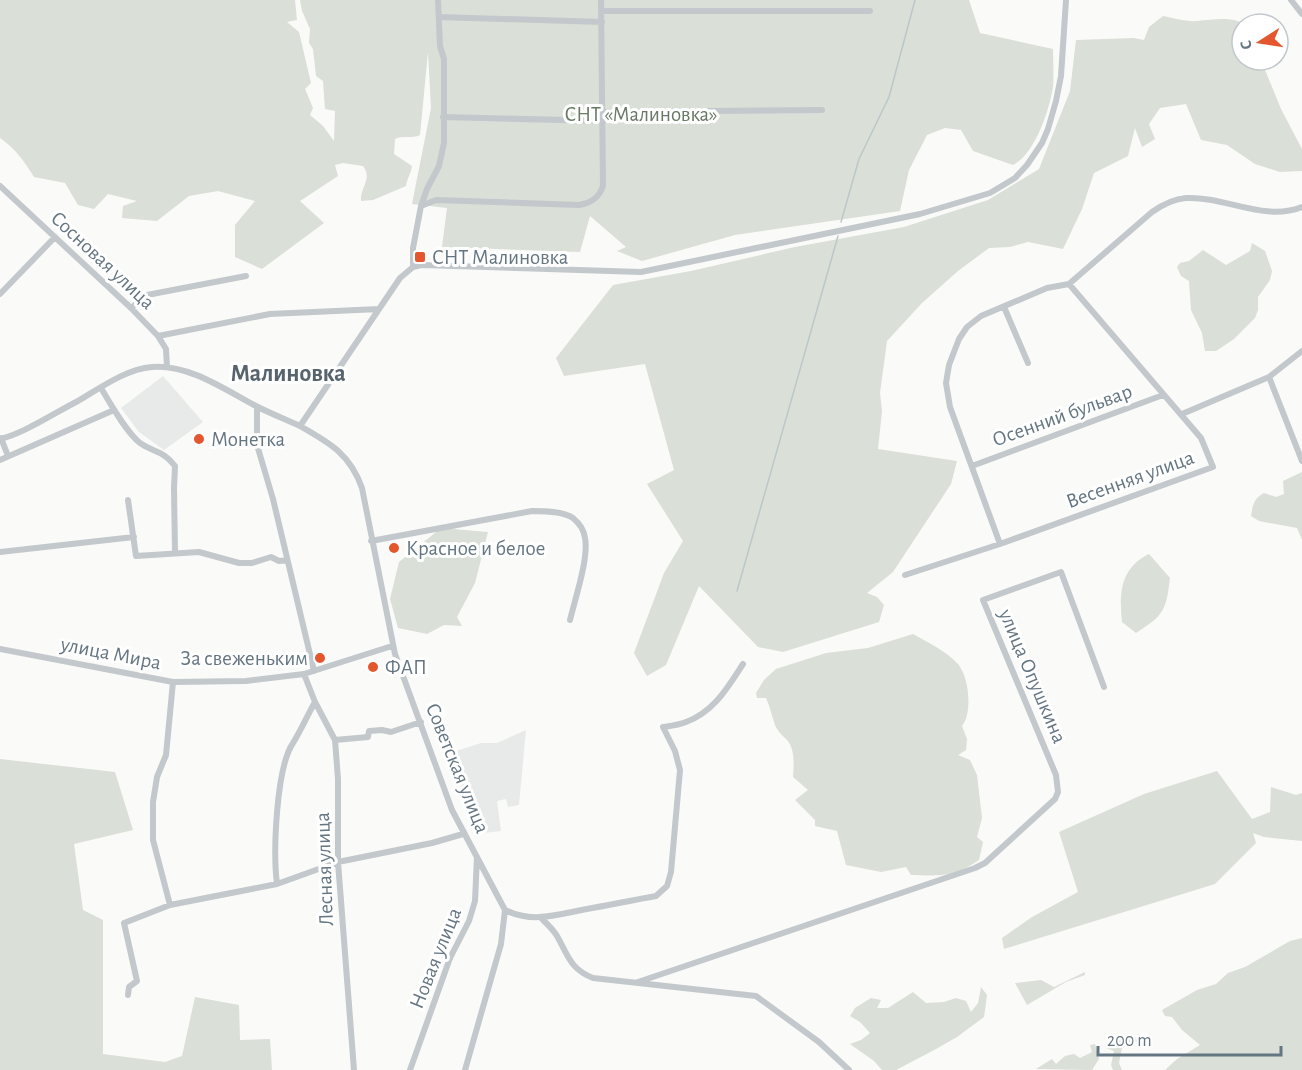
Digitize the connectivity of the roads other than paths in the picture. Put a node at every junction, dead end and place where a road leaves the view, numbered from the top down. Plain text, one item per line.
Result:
1 (438, 0) edge
2 (601, 0) edge
3 (1066, 0) edge
4 (1291, 0) edge
5 (602, 11) junction
6 (870, 11) dead end
7 (1302, 14) edge
8 (439, 17) junction
9 (602, 22) junction
10 (822, 110) dead end
11 (603, 112) junction
12 (442, 117) junction
13 (603, 121) junction
14 (0, 186) edge
15 (421, 207) junction
16 (1302, 207) edge
17 (55, 237) junction
18 (413, 267) junction
19 (246, 276) dead end
20 (1069, 284) junction
21 (0, 294) edge
22 (1004, 307) junction
23 (131, 308) junction
24 (379, 309) junction
25 (158, 336) junction
26 (1302, 351) edge
27 (1028, 363) dead end
28 (167, 367) junction
29 (1269, 377) junction
30 (101, 388) junction
31 (1163, 395) junction
32 (258, 407) junction
33 (114, 410) junction
34 (1182, 414) junction
35 (300, 426) junction
36 (1, 439) edge
37 (8, 456) junction
38 (0, 460) edge
39 (1302, 461) edge
40 (972, 466) junction
41 (128, 500) dead end
42 (134, 537) junction
43 (371, 541) junction
44 (1000, 544) junction
45 (0, 552) edge
46 (175, 552) junction
47 (287, 560) junction
48 (905, 575) dead end
49 (570, 620) dead end
50 (392, 646) junction
51 (0, 649) edge
52 (743, 664) dead end
53 (314, 671) junction
54 (304, 674) junction
55 (173, 682) junction
56 (1104, 687) dead end
57 (315, 702) junction
58 (421, 722) junction
59 (335, 740) junction
60 (464, 834) junction
61 (477, 856) junction
62 (338, 862) junction
63 (277, 884) junction
64 (170, 905) junction
65 (505, 910) junction
66 (541, 918) junction
67 (638, 982) junction
68 (128, 995) dead end
69 (354, 1070) edge
70 (410, 1070) edge
71 (465, 1070) edge
72 (849, 1070) edge

1 - 8 street
2 - 5 street
3 - 18 street
4 - 7 street
5 - 6 street
5 - 9 street
8 - 9 street
8 - 12 street
9 - 11 street
10 - 11 street
11 - 13 street
12 - 13 street
12 - 15 street
13 - 15 street
14 - 17 street, Сосновая улица
15 - 18 street
16 - 20 street
17 - 21 street
17 - 23 street, Сосновая улица
18 - 24 street
19 - 23 street
20 - 22 street
20 - 31 street, Весенняя улица
22 - 27 street
22 - 40 street
23 - 25 street, Сосновая улица
24 - 25 street
24 - 35 street
25 - 28 street, Сосновая улица
26 - 29 street
28 - 30 street
28 - 32 street, Советская улица
29 - 34 street
29 - 39 street
30 - 33 street
30 - 36 street
31 - 34 street, Весенняя улица
31 - 40 street, Осенний бульвар
32 - 35 street, Советская улица
32 - 47 street
33 - 37 street
33 - 46 street
34 - 44 street, Весенняя улица
35 - 43 street, Советская улица
36 - 37 street
37 - 38 street
40 - 44 street
41 - 42 street
42 - 45 street
42 - 46 street
43 - 49 street
43 - 50 street, Советская улица
44 - 48 street, Весенняя улица
46 - 47 street
47 - 53 street
50 - 53 street, улица Мира
50 - 58 street, Советская улица
51 - 55 street, улица Мира
52 - 66 street
53 - 54 street, улица Мира
54 - 55 street, улица Мира
54 - 57 street, Лесная улица
55 - 64 street
56 - 67 street, улица Опушкина
57 - 59 street, Лесная улица
57 - 63 street
58 - 59 street
58 - 60 street, Советская улица
59 - 62 street, Лесная улица
60 - 61 street, Советская улица
60 - 62 street
61 - 65 street, Советская улица
61 - 70 street, Новая улица
62 - 63 street
62 - 69 street, Лесная улица
63 - 64 street
64 - 68 street
65 - 66 street
65 - 71 street
66 - 67 street
67 - 72 street

